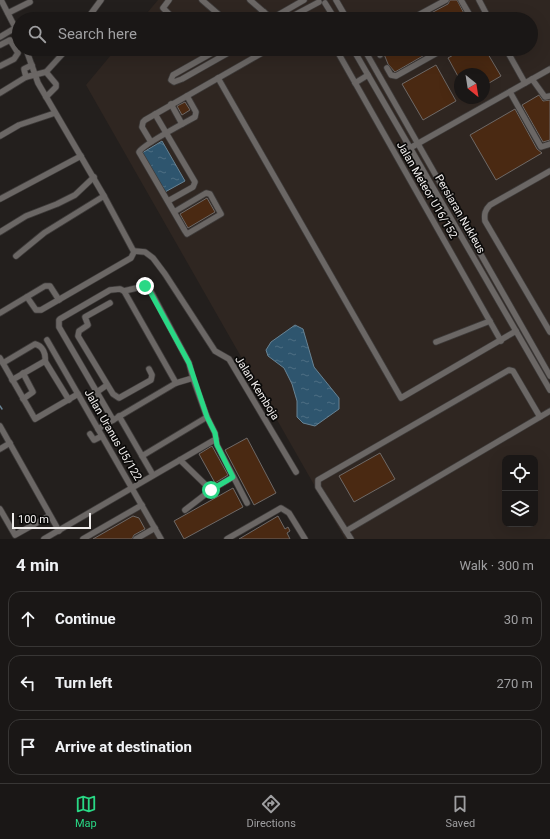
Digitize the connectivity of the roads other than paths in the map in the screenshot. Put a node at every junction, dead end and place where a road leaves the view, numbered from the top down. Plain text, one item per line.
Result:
1 (1, 0) edge
2 (101, 0) edge
3 (169, 0) edge
4 (202, 0) edge
5 (250, 0) edge
6 (304, 0) edge
7 (336, 0) edge
8 (446, 0) edge
9 (461, 0) edge
10 (479, 0) edge
11 (323, 1) edge
12 (30, 2) dead end
13 (92, 12) edge
14 (167, 12) edge
15 (216, 12) edge
16 (264, 12) edge
17 (284, 12) edge
18 (301, 12) edge
19 (330, 12) edge
20 (343, 12) edge
21 (424, 12) edge
22 (468, 12) edge
23 (485, 12) edge
24 (8, 13) junction
25 (12, 22) edge
26 (12, 30) edge
27 (0, 37) edge
28 (12, 41) edge
29 (0, 45) edge
30 (16, 56) edge
31 (29, 56) edge
32 (61, 56) edge
33 (204, 56) edge
34 (257, 56) edge
35 (340, 56) edge
36 (356, 56) edge
37 (368, 56) edge
38 (432, 56) edge
39 (510, 56) edge
40 (220, 57) edge
41 (32, 65) junction
42 (0, 66) edge
43 (387, 68) dead end
44 (550, 69) edge
45 (46, 72) junction
46 (35, 74) junction
47 (368, 75) junction
48 (26, 77) junction
49 (218, 78) junction
50 (532, 79) junction
51 (355, 83) junction
52 (525, 83) junction
53 (0, 92) edge
54 (510, 92) junction
55 (187, 96) junction
56 (550, 96) edge
57 (46, 97) junction
58 (171, 104) junction
59 (55, 113) junction
60 (156, 114) junction
61 (182, 124) junction
62 (167, 134) junction
63 (0, 136) edge
64 (151, 142) junction
65 (417, 144) junction
66 (550, 144) edge
67 (410, 148) junction
68 (81, 156) junction
69 (550, 171) edge
70 (94, 177) junction
71 (104, 196) junction
72 (0, 199) edge
73 (168, 201) junction
74 (174, 212) junction
75 (0, 232) edge
76 (134, 251) junction
77 (16, 256) dead end
78 (124, 291) junction
79 (28, 297) junction
80 (59, 300) junction
81 (110, 303) dead end
82 (0, 313) edge
83 (490, 321) junction
84 (516, 331) junction
85 (550, 332) edge
86 (47, 340) dead end
87 (501, 341) junction
88 (436, 342) dead end
89 (1, 361) edge
90 (45, 361) junction
91 (149, 369) dead end
92 (23, 374) junction
93 (550, 374) edge
94 (543, 377) junction
95 (193, 378) junction
96 (12, 380) junction
97 (176, 383) junction
98 (548, 383) edge
99 (107, 385) junction
100 (550, 390) edge
101 (97, 392) junction
102 (78, 394) junction
103 (23, 399) junction
104 (69, 400) junction
105 (550, 411) edge
106 (119, 416) junction
107 (207, 417) junction
108 (540, 417) junction
109 (113, 420) junction
110 (0, 426) edge
111 (98, 429) junction
112 (90, 434) dead end
113 (102, 436) junction
114 (216, 439) junction
115 (10, 443) junction
116 (0, 449) edge
117 (142, 456) junction
118 (180, 460) junction
119 (296, 472) dead end
120 (153, 475) junction
121 (233, 477) junction
122 (131, 487) junction
123 (211, 490) junction
124 (247, 503) dead end
125 (142, 505) junction
126 (0, 509) edge
127 (185, 510) dead end
128 (49, 516) junction
129 (155, 528) junction
130 (59, 531) junction
131 (346, 531) junction
132 (16, 537) edge
133 (237, 537) edge
134 (44, 539) edge
135 (83, 539) edge
136 (136, 539) edge
137 (161, 539) edge
138 (227, 539) edge
139 (305, 539) edge
140 (351, 539) edge

1 - 24 street
2 - 13 street
3 - 14 street
4 - 15 street
5 - 16 street
6 - 17 street
7 - 20 street
8 - 21 street
9 - 22 street
10 - 23 street
11 - 18 street
11 - 19 street
12 - 24 street
24 - 25 street
26 - 27 street
28 - 29 street
30 - 42 street
31 - 41 street
32 - 45 street
33 - 40 street
34 - 49 street
35 - 51 street, Jalan Meteor U16/152
36 - 47 street, Persiaran Nukleus
37 - 65 street, Persiaran Nukleus
38 - 43 street
39 - 52 street
41 - 46 street
41 - 48 street
44 - 50 street
45 - 46 street
45 - 57 street
46 - 48 street
46 - 57 street
47 - 51 street
47 - 67 street, Persiaran Nukleus
48 - 53 street
49 - 55 street
49 - 87 street
50 - 52 street
50 - 56 street
51 - 83 street, Jalan Meteor U16/152
52 - 54 street
54 - 65 street
54 - 66 street
55 - 58 street
55 - 61 street
57 - 59 street
58 - 60 street
58 - 61 street
59 - 63 street
59 - 68 street
60 - 62 street
60 - 64 street
61 - 62 street
62 - 64 street
62 - 73 street
64 - 73 street
65 - 67 street
65 - 93 street, Persiaran Nukleus
67 - 84 street, Persiaran Nukleus
68 - 70 street
68 - 72 street
69 - 85 street
70 - 71 street
70 - 75 street
71 - 76 street
71 - 77 street
73 - 74 street
74 - 74 street
76 - 80 street
76 - 119 street, Jalan Kemboja
78 - 95 street
78 - 97 street
78 - 101 street
79 - 80 street
79 - 80 street
79 - 82 street
81 - 99 street
83 - 87 street, Jalan Meteor U16/152
83 - 88 street
84 - 87 street
84 - 94 street, Persiaran Nukleus
86 - 102 street, Jalan Uranus U5/122
89 - 90 street
89 - 96 street
90 - 92 street
90 - 104 street
91 - 99 street
92 - 96 street
92 - 103 street
93 - 94 street
94 - 98 street, Persiaran Nukleus
95 - 97 street
95 - 107 street
96 - 103 street
97 - 106 street
98 - 100 street, Persiaran Nukleus
99 - 101 street
101 - 109 street
102 - 104 street
102 - 111 street, Jalan Uranus U5/122
103 - 104 street
105 - 108 street
106 - 109 street
106 - 117 street
107 - 114 street
107 - 117 street
108 - 131 street
108 - 131 street
109 - 111 street
110 - 115 street
111 - 113 street, Jalan Uranus U5/122
112 - 113 street
113 - 122 street, Jalan Uranus U5/122
114 - 118 street
114 - 121 street
115 - 116 street
115 - 128 street
117 - 120 street
118 - 120 street
118 - 123 street
120 - 122 street
121 - 123 street
121 - 124 street
122 - 125 street, Jalan Uranus U5/122
122 - 130 street
123 - 127 street
125 - 129 street, Jalan Uranus U5/122
125 - 135 street
126 - 132 street
128 - 130 street
128 - 132 street
129 - 136 street
129 - 137 street, Jalan Uranus U5/122
130 - 134 street
131 - 140 street
133 - 138 street
133 - 139 street

